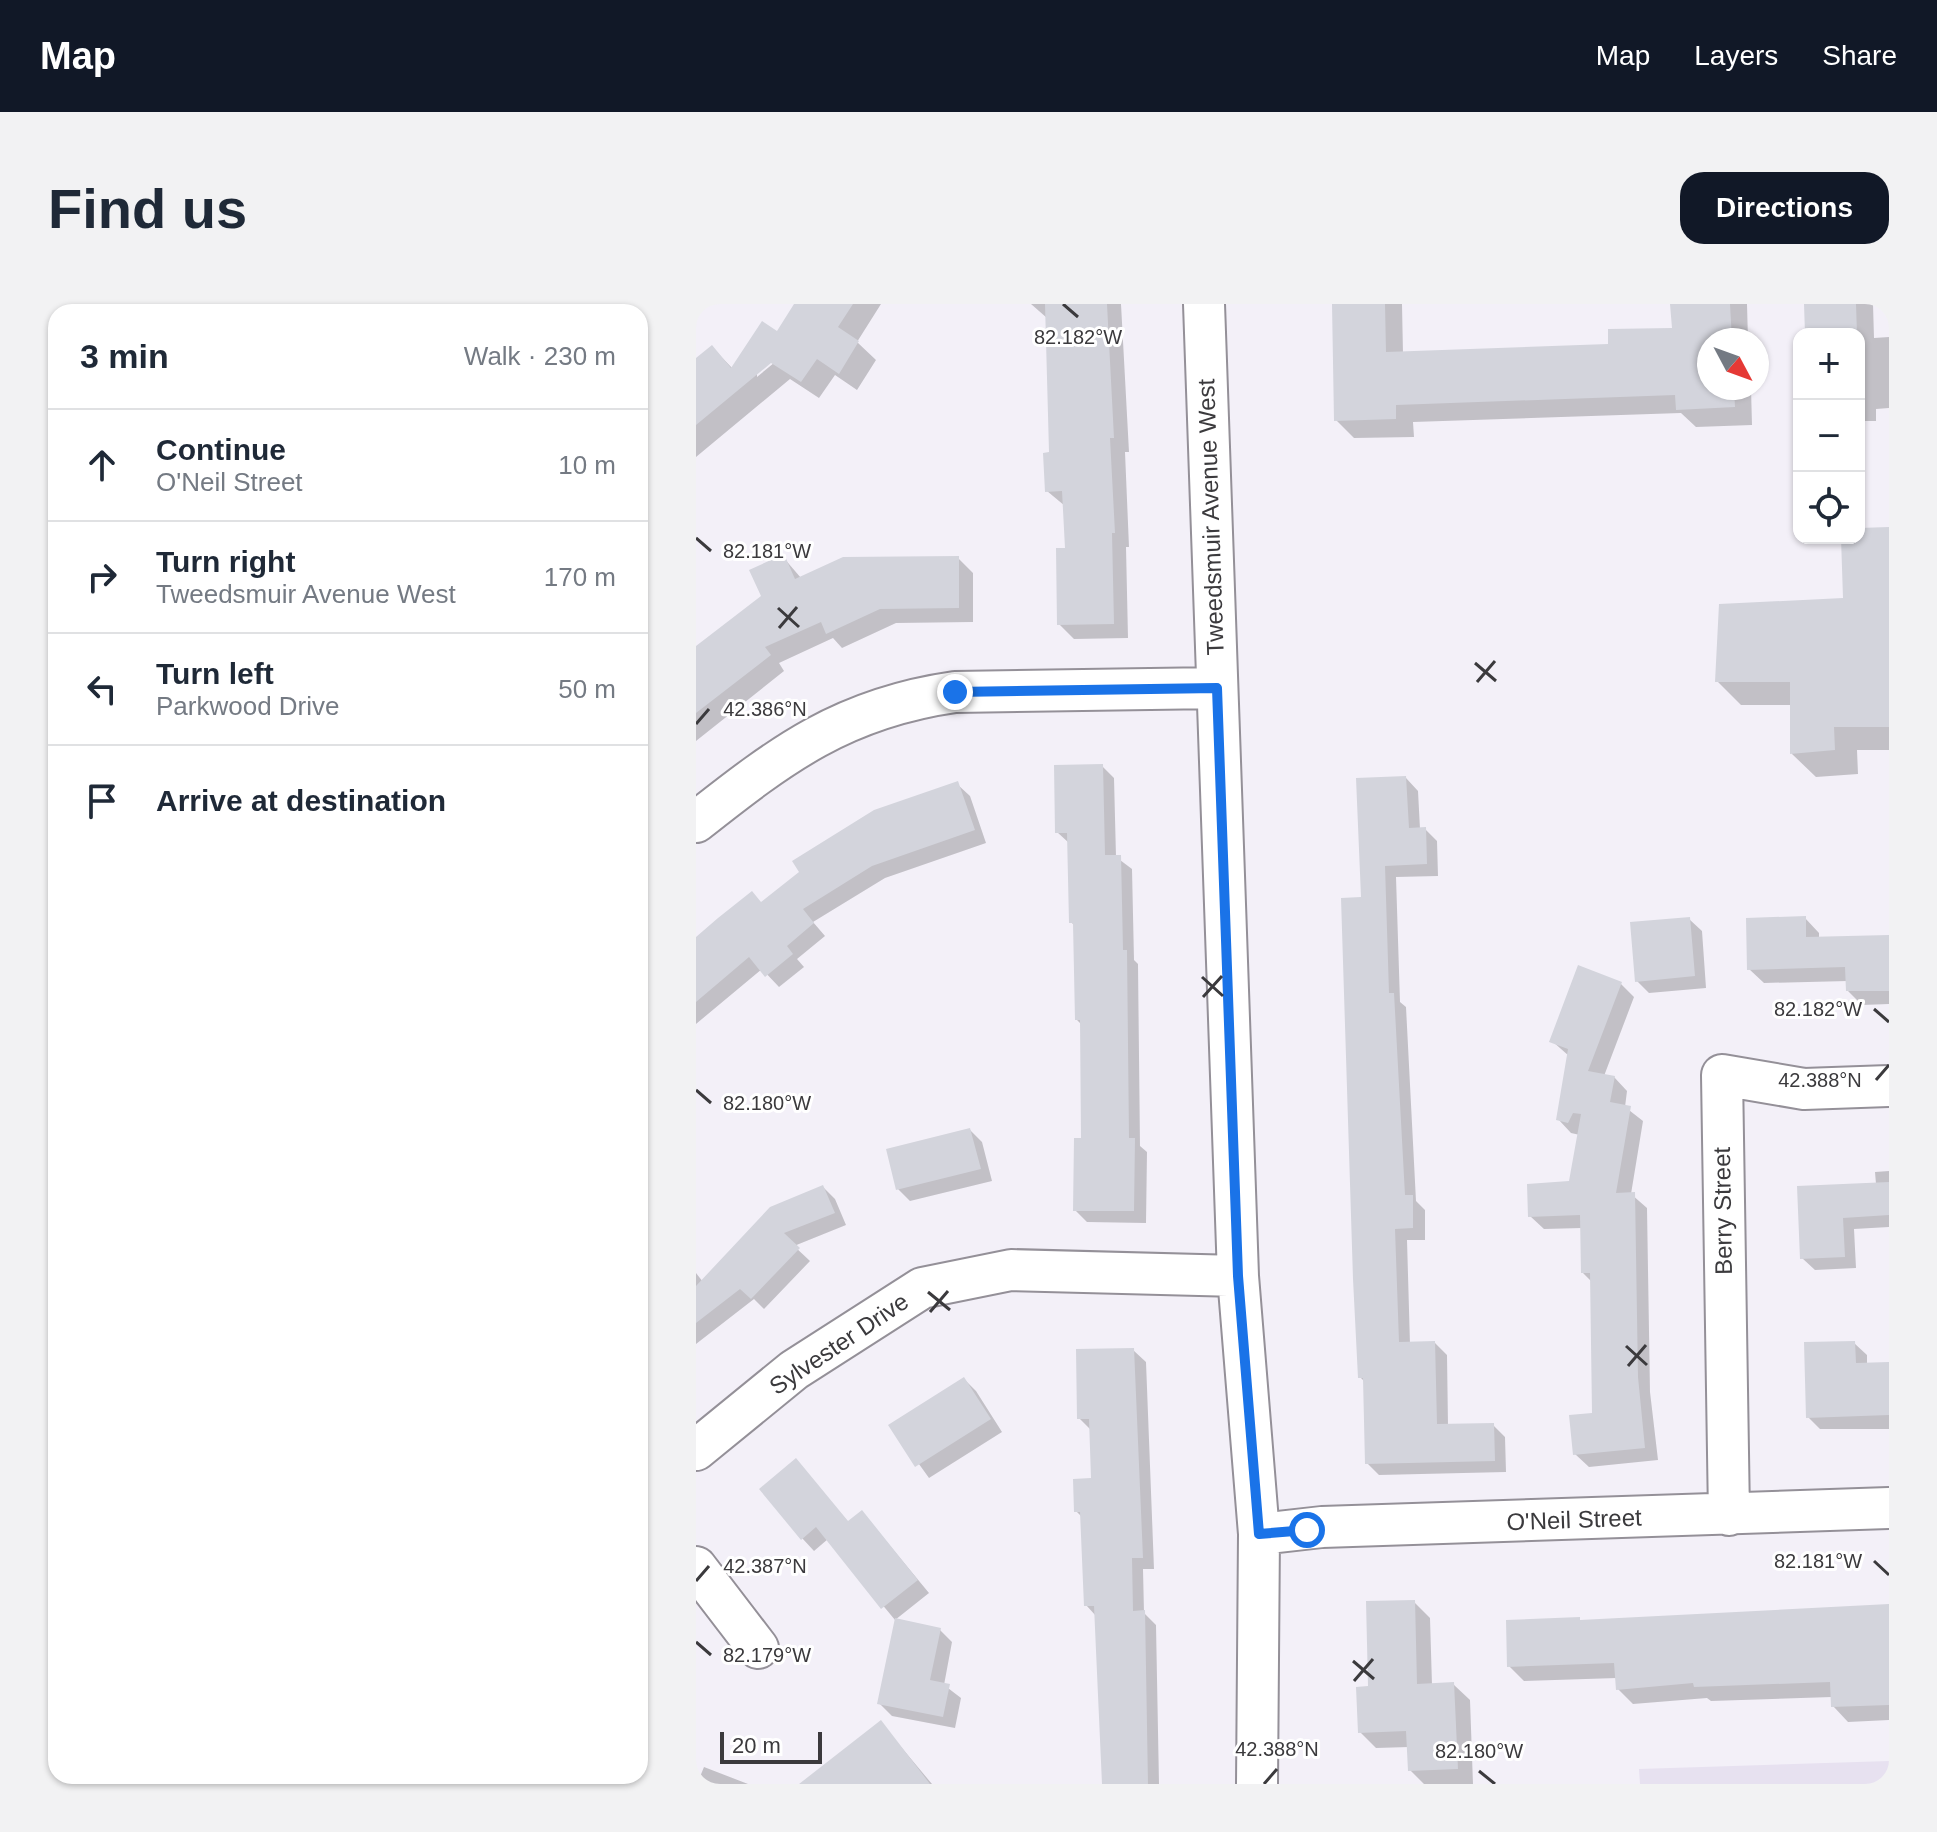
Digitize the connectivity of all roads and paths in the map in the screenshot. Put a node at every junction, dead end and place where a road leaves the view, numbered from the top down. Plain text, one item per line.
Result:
1 (1204, 304) edge
2 (1217, 688) junction
3 (696, 822) edge
4 (1889, 1086) edge
5 (1238, 1276) junction
6 (696, 1450) edge
7 (1889, 1508) edge
8 (1729, 1515) junction
9 (1259, 1534) junction
10 (696, 1567) edge
11 (758, 1648) dead end
12 (1257, 1784) edge

1 - 2 street, Tweedsmuir Avenue West
2 - 3 street
2 - 5 street, Tweedsmuir Avenue West
4 - 8 street, Berry Street
5 - 6 street, Sylvester Drive
5 - 9 street, Tweedsmuir Avenue West
7 - 8 street, O'Neil Street
8 - 9 street, O'Neil Street
9 - 12 street, Tweedsmuir Avenue West
10 - 11 street

